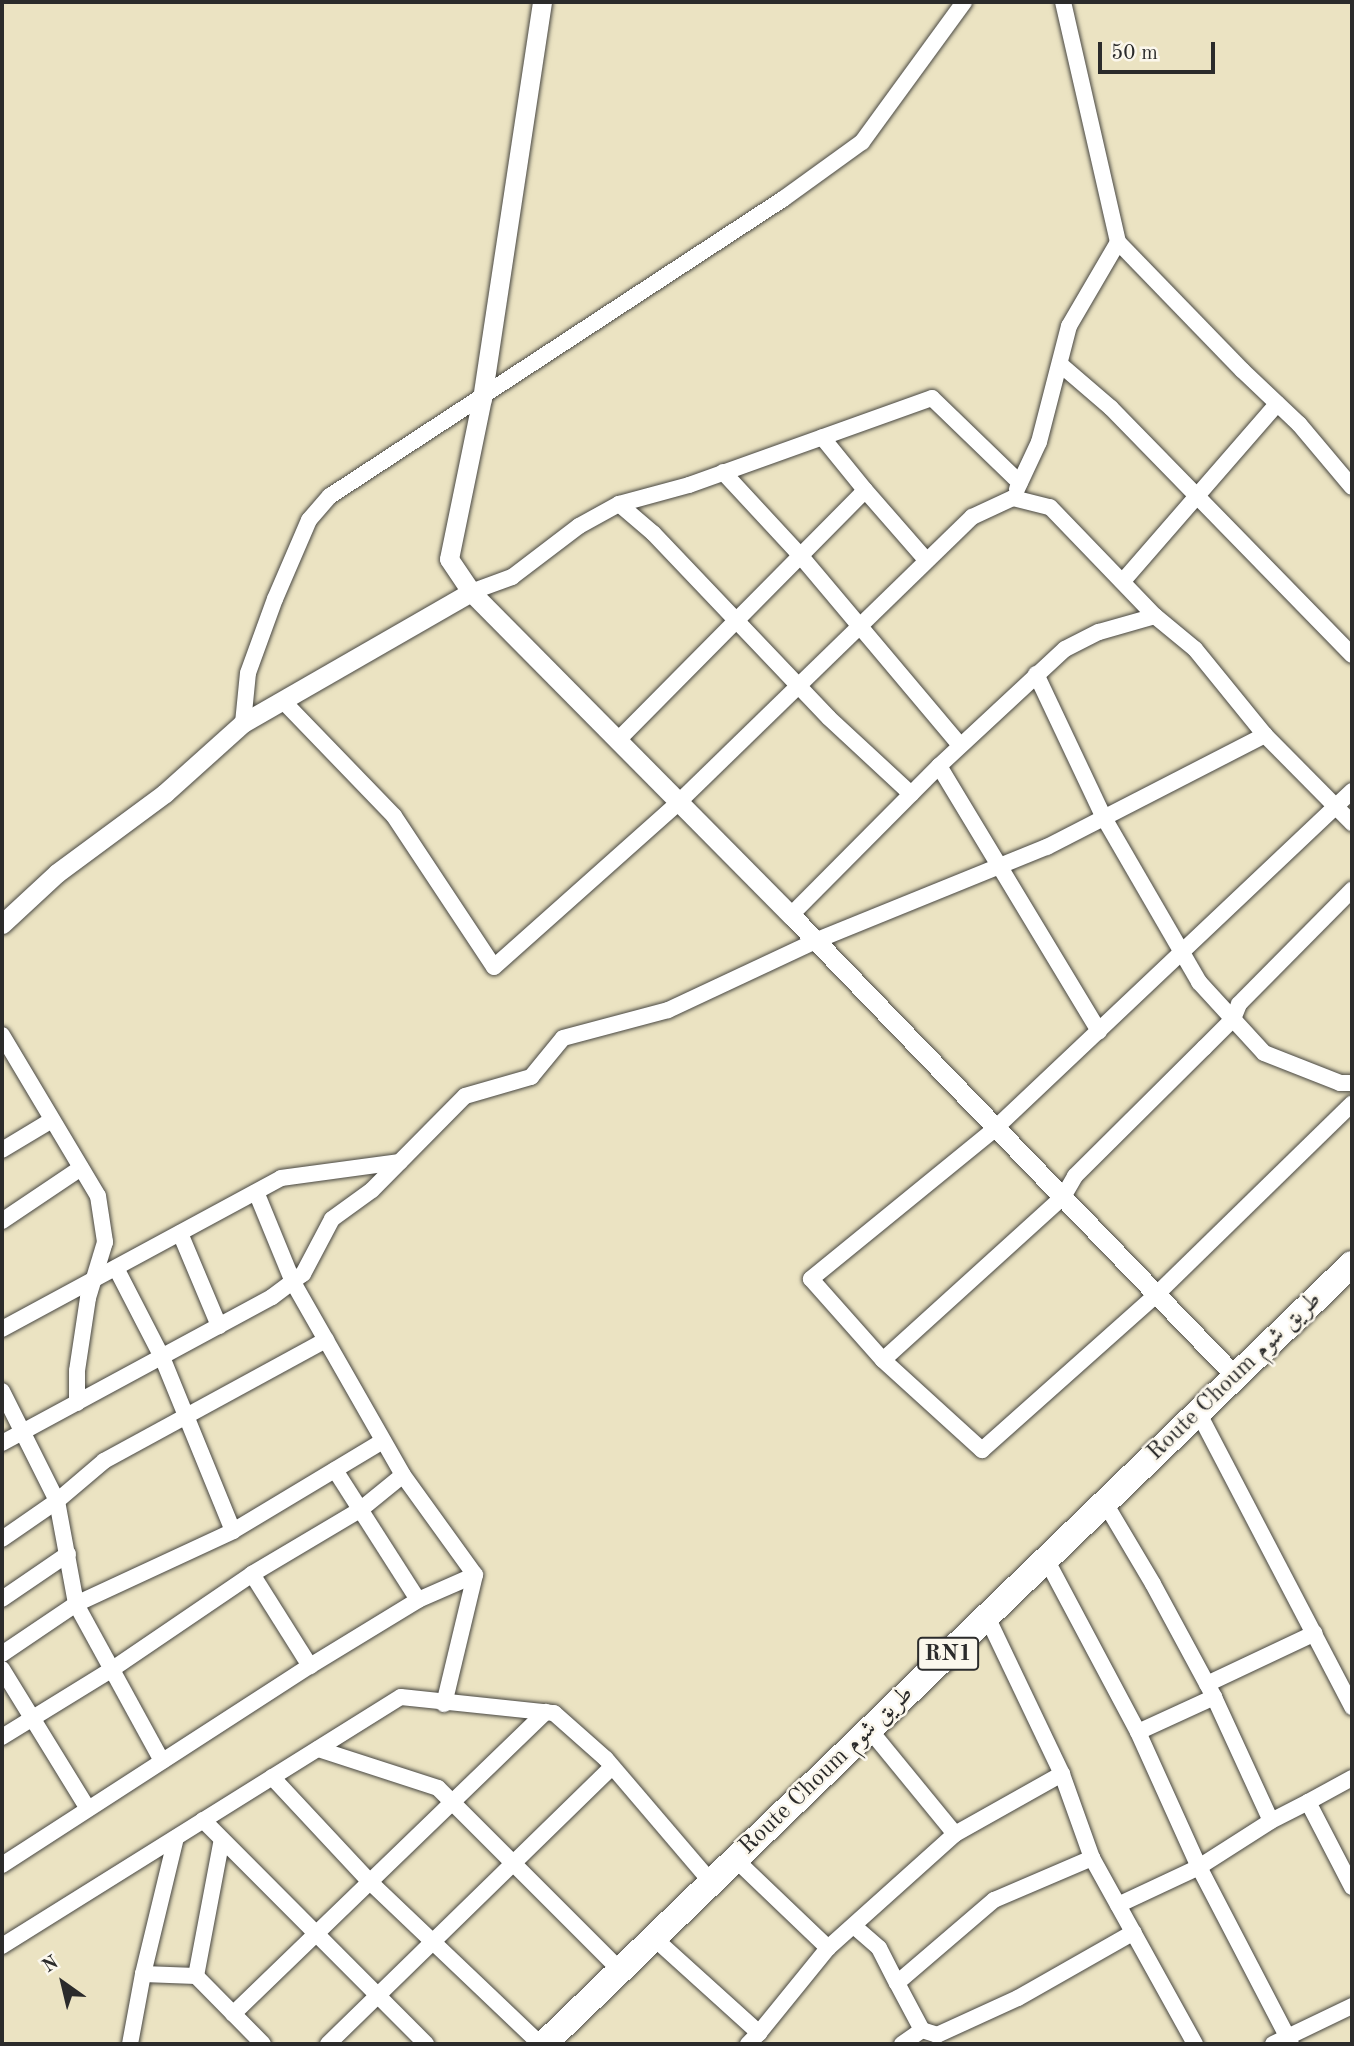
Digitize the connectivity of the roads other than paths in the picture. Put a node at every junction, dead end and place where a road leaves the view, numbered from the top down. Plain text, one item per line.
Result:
1 (542, 2) edge
2 (964, 2) edge
3 (1063, 2) edge
4 (1118, 242) junction
5 (1061, 365) junction
6 (482, 398) junction
7 (1277, 404) junction
8 (822, 437) junction
9 (723, 472) junction
10 (1351, 482) edge
11 (865, 490) junction
12 (1017, 490) junction
13 (1198, 497) junction
14 (619, 504) junction
15 (799, 554) junction
16 (926, 560) junction
17 (1123, 581) junction
18 (471, 592) junction
19 (1155, 616) junction
20 (734, 620) junction
21 (859, 627) junction
22 (1352, 655) edge
23 (1036, 674) junction
24 (799, 687) junction
25 (283, 701) junction
26 (243, 723) junction
27 (1265, 735) junction
28 (618, 740) junction
29 (960, 745) junction
30 (939, 766) junction
31 (1352, 791) edge
32 (911, 794) junction
33 (679, 802) junction
34 (1336, 807) junction
35 (1104, 818) junction
36 (1352, 823) edge
37 (1000, 866) junction
38 (1352, 890) edge
39 (791, 915) junction
40 (2, 924) edge
41 (815, 941) junction
42 (1180, 953) junction
43 (1233, 1019) junction
44 (1099, 1031) junction
45 (2, 1035) edge
46 (1352, 1083) edge
47 (1352, 1104) edge
48 (52, 1120) junction
49 (996, 1128) junction
50 (2, 1150) edge
51 (400, 1162) junction
52 (81, 1168) junction
53 (256, 1192) junction
54 (1063, 1197) junction
55 (2, 1221) edge
56 (180, 1233) junction
57 (1352, 1264) edge
58 (116, 1268) junction
59 (93, 1280) junction
60 (293, 1282) junction
61 (1156, 1295) junction
62 (219, 1326) junction
63 (2, 1329) edge
64 (326, 1339) junction
65 (162, 1357) junction
66 (883, 1360) junction
67 (1236, 1377) junction
68 (2, 1391) edge
69 (76, 1403) junction
70 (1198, 1412) junction
71 (185, 1416) junction
72 (24, 1431) junction
73 (383, 1441) junction
74 (2, 1443) edge
75 (335, 1471) junction
76 (403, 1475) junction
77 (57, 1501) junction
78 (1105, 1503) junction
79 (360, 1510) junction
80 (233, 1531) junction
81 (2, 1539) edge
82 (68, 1554) junction
83 (1046, 1559) junction
84 (252, 1574) junction
85 (475, 1575) junction
86 (2, 1600) edge
87 (418, 1600) junction
88 (76, 1604) junction
89 (987, 1617) junction
90 (1315, 1633) junction
91 (2, 1654) edge
92 (310, 1666) junction
93 (2, 1669) edge
94 (111, 1670) junction
95 (1210, 1691) junction
96 (444, 1704) junction
97 (1352, 1707) edge
98 (546, 1712) junction
99 (31, 1719) junction
100 (869, 1730) junction
101 (1138, 1732) junction
102 (2, 1737) edge
103 (318, 1749) junction
104 (162, 1761) junction
105 (612, 1767) junction
106 (1062, 1774) junction
107 (272, 1777) junction
108 (1352, 1778) edge
109 (452, 1802) junction
110 (1308, 1802) junction
111 (88, 1809) junction
112 (203, 1820) junction
113 (1271, 1821) junction
114 (955, 1834) junction
115 (176, 1838) junction
116 (222, 1839) junction
117 (1091, 1858) junction
118 (735, 1859) junction
119 (513, 1864) junction
120 (2, 1865) edge
121 (1199, 1867) junction
122 (370, 1882) junction
123 (711, 1882) junction
124 (1352, 1887) edge
125 (1118, 1905) junction
126 (855, 1927) junction
127 (1134, 1932) junction
128 (316, 1934) junction
129 (654, 1938) junction
130 (432, 1942) junction
131 (2, 1946) edge
132 (828, 1948) junction
133 (620, 1970) junction
134 (143, 1974) junction
135 (196, 1976) junction
136 (897, 1983) junction
137 (377, 1996) junction
138 (1352, 2006) edge
139 (233, 2014) junction
140 (922, 2030) junction
141 (754, 2039) edge
142 (549, 2042) edge
143 (1284, 2042) edge
144 (130, 2044) edge
145 (262, 2044) edge
146 (328, 2044) edge
147 (426, 2044) edge
148 (902, 2044) edge
149 (1195, 2044) edge

1 - 6 street
2 - 6 street
3 - 4 street
4 - 5 street
4 - 7 street
5 - 12 street
5 - 13 street
6 - 18 street
6 - 26 street
7 - 10 street
7 - 13 street
8 - 9 street
8 - 11 street
8 - 12 street
9 - 14 street
9 - 15 street
11 - 15 street
11 - 16 street
12 - 16 street
12 - 17 street
13 - 17 street
13 - 22 street
14 - 18 street
14 - 20 street
15 - 20 street
15 - 21 street
16 - 21 street
17 - 19 street
18 - 25 street
18 - 28 street
19 - 23 street
19 - 27 street
20 - 24 street
20 - 28 street
21 - 24 street
21 - 29 street
23 - 29 street
23 - 35 street
24 - 32 street
24 - 33 street
25 - 26 street
25 - 33 street
26 - 40 street
27 - 34 street
27 - 35 street
28 - 33 street
29 - 30 street
30 - 32 street
30 - 37 street
31 - 34 street
32 - 39 street
33 - 39 street
34 - 36 street
34 - 42 street
35 - 37 street
35 - 42 street
37 - 41 street
37 - 44 street
38 - 43 street
39 - 41 street
41 - 49 street
41 - 51 street
42 - 43 street
42 - 44 street
43 - 46 street
43 - 54 street
44 - 49 street
45 - 48 street
47 - 61 street
48 - 50 street
48 - 52 street
49 - 54 street
49 - 66 street
51 - 53 street
51 - 60 street
52 - 55 street
52 - 59 street
53 - 56 street
53 - 60 street
54 - 61 street
54 - 66 street
56 - 58 street
56 - 62 street
57 - 67 highway, Route Choum طريق شوم / RN1
58 - 59 street
58 - 65 street
59 - 63 street
59 - 69 street
60 - 62 street
60 - 64 street
61 - 66 street
61 - 67 street
62 - 65 street
64 - 71 street
64 - 73 street
65 - 69 street
65 - 71 street
67 - 70 highway, Route Choum طريق شوم / RN1
68 - 72 street
69 - 72 street
70 - 78 highway, Route Choum طريق شوم / RN1
70 - 90 street
71 - 77 street
71 - 80 street
72 - 74 street
72 - 77 street
73 - 75 street
73 - 76 street
75 - 79 street
75 - 80 street
76 - 79 street
76 - 85 street
77 - 81 street
77 - 82 street
78 - 83 highway, Route Choum طريق شوم / RN1
78 - 95 street
79 - 84 street
79 - 87 street
80 - 88 street
82 - 86 street
82 - 88 street
83 - 89 highway, Route Choum طريق شوم / RN1
83 - 101 street
84 - 92 street
84 - 94 street
85 - 87 street
85 - 96 street
87 - 92 street
88 - 91 street
88 - 94 street
89 - 100 highway, Route Choum طريق شوم / RN1
89 - 106 street
90 - 95 street
90 - 97 street
92 - 104 street
93 - 99 street
94 - 99 street
94 - 104 street
95 - 101 street
95 - 113 street
96 - 98 street
96 - 103 street
98 - 105 street
98 - 109 street
99 - 102 street
99 - 111 street
100 - 114 street
100 - 118 highway, Route Choum طريق شوم / RN1
101 - 121 street
103 - 107 street
103 - 109 street
104 - 111 street
105 - 119 street
105 - 123 street
106 - 114 street
106 - 117 street
107 - 112 street
107 - 122 street
108 - 110 street
109 - 119 street
109 - 122 street
110 - 113 street
110 - 124 street
111 - 120 street
112 - 115 street
112 - 116 street
113 - 121 street
114 - 126 street
115 - 131 street
115 - 134 street
116 - 128 street
116 - 135 street
117 - 125 street
117 - 136 street
118 - 123 highway, Route Choum طريق شوم / RN1
118 - 132 street
119 - 130 street
119 - 133 street
121 - 125 street
121 - 143 street
122 - 128 street
122 - 130 street
123 - 129 highway, Route Choum طريق شوم / RN1
125 - 127 street
126 - 132 street
126 - 136 street
127 - 140 street
127 - 149 street
128 - 137 street
128 - 139 street
129 - 133 highway, Route Choum طريق شوم / RN1
129 - 141 street
130 - 137 street
130 - 142 street
132 - 141 street
133 - 142 highway, Route Choum طريق شوم / RN1
134 - 135 street
134 - 144 street
135 - 139 street
136 - 140 street
137 - 146 street
137 - 147 street
138 - 143 street
139 - 145 street
140 - 148 street

